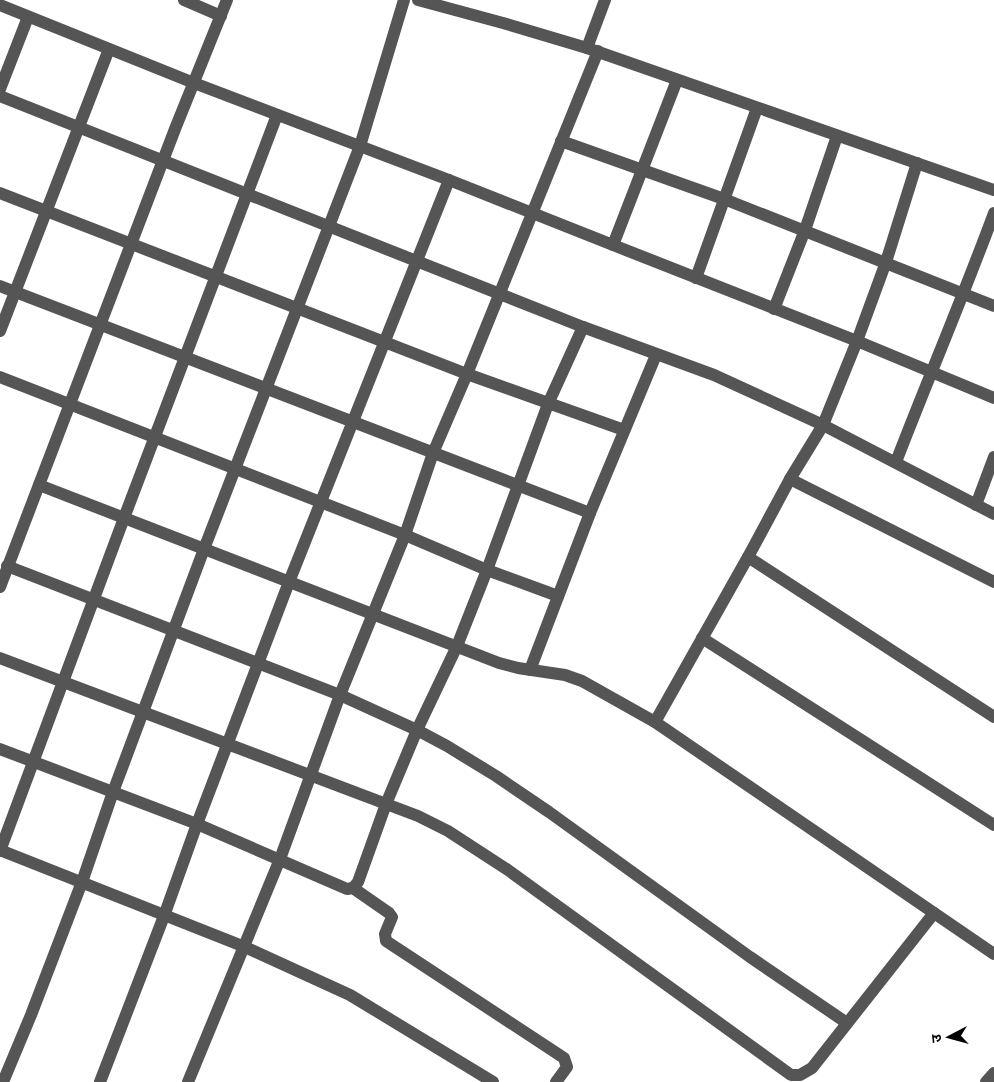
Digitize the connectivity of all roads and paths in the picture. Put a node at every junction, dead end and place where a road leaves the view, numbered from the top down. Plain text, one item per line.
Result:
1 (184, 0) edge
2 (227, 0) edge
3 (404, 0) edge
4 (418, 0) edge
5 (605, 0) edge
6 (0, 6) edge
7 (28, 16) junction
8 (221, 16) junction
9 (109, 49) junction
10 (592, 50) junction
11 (677, 80) junction
12 (194, 83) junction
13 (0, 89) edge
14 (0, 96) edge
15 (757, 108) junction
16 (277, 114) junction
17 (79, 127) junction
18 (837, 136) junction
19 (561, 141) junction
20 (360, 146) junction
21 (164, 160) junction
22 (917, 163) junction
23 (643, 170) junction
24 (449, 180) junction
25 (994, 190) edge
26 (0, 193) edge
27 (247, 193) junction
28 (724, 199) junction
29 (46, 212) junction
30 (994, 213) edge
31 (532, 214) junction
32 (329, 226) junction
33 (805, 230) junction
34 (131, 245) junction
35 (613, 245) junction
36 (417, 260) junction
37 (886, 262) junction
38 (215, 277) junction
39 (696, 278) junction
40 (0, 286) edge
41 (15, 292) junction
42 (500, 294) junction
43 (964, 294) junction
44 (994, 306) edge
45 (297, 308) junction
46 (774, 309) junction
47 (100, 325) junction
48 (583, 327) junction
49 (0, 331) edge
50 (385, 341) junction
51 (856, 341) junction
52 (656, 355) junction
53 (185, 357) junction
54 (930, 373) junction
55 (467, 374) junction
56 (0, 377) edge
57 (266, 389) junction
58 (994, 398) edge
59 (70, 404) junction
60 (548, 404) junction
61 (352, 422) junction
62 (823, 425) junction
63 (624, 430) junction
64 (154, 437) junction
65 (433, 453) junction
66 (994, 457) edge
67 (896, 462) junction
68 (235, 469) junction
69 (790, 479) junction
70 (39, 485) junction
71 (519, 487) junction
72 (320, 502) junction
73 (976, 505) junction
74 (590, 513) junction
75 (994, 514) edge
76 (124, 518) junction
77 (405, 534) junction
78 (204, 549) junction
79 (748, 557) junction
80 (7, 566) junction
81 (487, 570) junction
82 (289, 582) junction
83 (994, 582) edge
84 (0, 587) edge
85 (558, 596) junction
86 (93, 600) junction
87 (373, 614) junction
88 (174, 631) junction
89 (702, 638) junction
90 (457, 646) junction
91 (0, 658) edge
92 (257, 664) junction
93 (530, 670) junction
94 (64, 680) junction
95 (340, 695) junction
96 (144, 711) junction
97 (994, 717) edge
98 (655, 722) junction
99 (417, 730) junction
100 (228, 743) junction
101 (0, 749) edge
102 (33, 762) junction
103 (311, 775) junction
104 (113, 792) junction
105 (386, 804) junction
106 (197, 824) junction
107 (994, 825) edge
108 (0, 851) edge
109 (280, 859) junction
110 (82, 882) junction
111 (353, 888) junction
112 (934, 913) junction
113 (164, 916) junction
114 (245, 947) junction
115 (994, 954) edge
116 (847, 1023) junction
117 (994, 1072) edge
118 (3, 1082) edge
119 (100, 1082) edge
120 (188, 1082) edge
121 (493, 1082) edge
122 (556, 1082) edge
123 (986, 1082) edge

1 - 8 street
2 - 8 street
3 - 20 street
4 - 10 street
5 - 10 street
6 - 7 street
7 - 9 street
7 - 13 street
8 - 12 street
9 - 12 street
9 - 17 street
10 - 11 street
10 - 19 street
11 - 15 street
11 - 23 street
12 - 16 street
12 - 21 street
14 - 17 street
15 - 18 street
15 - 28 street
16 - 20 street
16 - 27 street
17 - 21 street
17 - 29 street
18 - 22 street
18 - 33 street
19 - 23 street
19 - 31 street
20 - 24 street
20 - 32 street
21 - 27 street
21 - 34 street
22 - 25 street
22 - 37 street
23 - 28 street
23 - 35 street
24 - 31 street
24 - 36 street
26 - 29 street
27 - 32 street
27 - 38 street
28 - 33 street
28 - 39 street
29 - 34 street
29 - 41 street
30 - 43 street
31 - 35 street
31 - 42 street
32 - 36 street
32 - 45 street
33 - 37 street
33 - 46 street
34 - 38 street
34 - 47 street
35 - 39 street
36 - 42 street
36 - 50 street
37 - 43 street
37 - 51 street
38 - 45 street
38 - 53 street
39 - 46 street
40 - 41 street
41 - 47 street
41 - 49 street
42 - 48 street
42 - 55 street
43 - 44 street
43 - 54 street
45 - 50 street
45 - 57 street
46 - 51 street
47 - 53 street
47 - 59 street
48 - 52 street
48 - 60 street
50 - 55 street
50 - 61 street
51 - 54 street
51 - 62 street
52 - 62 street
52 - 63 street
53 - 57 street
53 - 64 street
54 - 58 street
54 - 67 street
55 - 60 street
55 - 65 street
56 - 59 street
57 - 61 street
57 - 68 street
59 - 64 street
59 - 70 street
60 - 63 street
60 - 71 street
61 - 65 street
61 - 72 street
62 - 67 street
62 - 69 street
63 - 74 street
64 - 68 street
64 - 76 street
65 - 71 street
65 - 77 street
66 - 73 street
67 - 73 street
68 - 72 street
68 - 78 street
69 - 79 street
69 - 83 street
70 - 76 street
70 - 80 street
71 - 74 street
71 - 81 street
72 - 77 street
72 - 82 street
73 - 75 street
74 - 85 street
76 - 78 street
76 - 86 street
77 - 81 street
77 - 87 street
78 - 82 street
78 - 88 street
79 - 89 street
79 - 97 street
80 - 84 street
80 - 86 street
81 - 85 street
81 - 90 street
82 - 87 street
82 - 92 street
85 - 93 street
86 - 88 street
86 - 94 street
87 - 90 street
87 - 95 street
88 - 92 street
88 - 96 street
89 - 98 street
89 - 107 street
90 - 93 street
90 - 99 street
91 - 94 street
92 - 95 street
92 - 100 street
93 - 98 street
94 - 96 street
94 - 102 street
95 - 99 street
95 - 103 street
96 - 100 street
96 - 104 street
98 - 112 street
99 - 105 street
99 - 116 street
100 - 103 street
100 - 106 street
101 - 102 street
102 - 104 street
102 - 108 street
103 - 105 street
103 - 109 street
104 - 106 street
104 - 110 street
105 - 111 street
105 - 116 street
106 - 109 street
106 - 113 street
108 - 110 street
109 - 111 street
109 - 114 street
110 - 113 street
110 - 118 street
111 - 122 street
112 - 115 street
112 - 116 street
113 - 114 street
113 - 119 street
114 - 120 street
114 - 121 street
117 - 123 street

